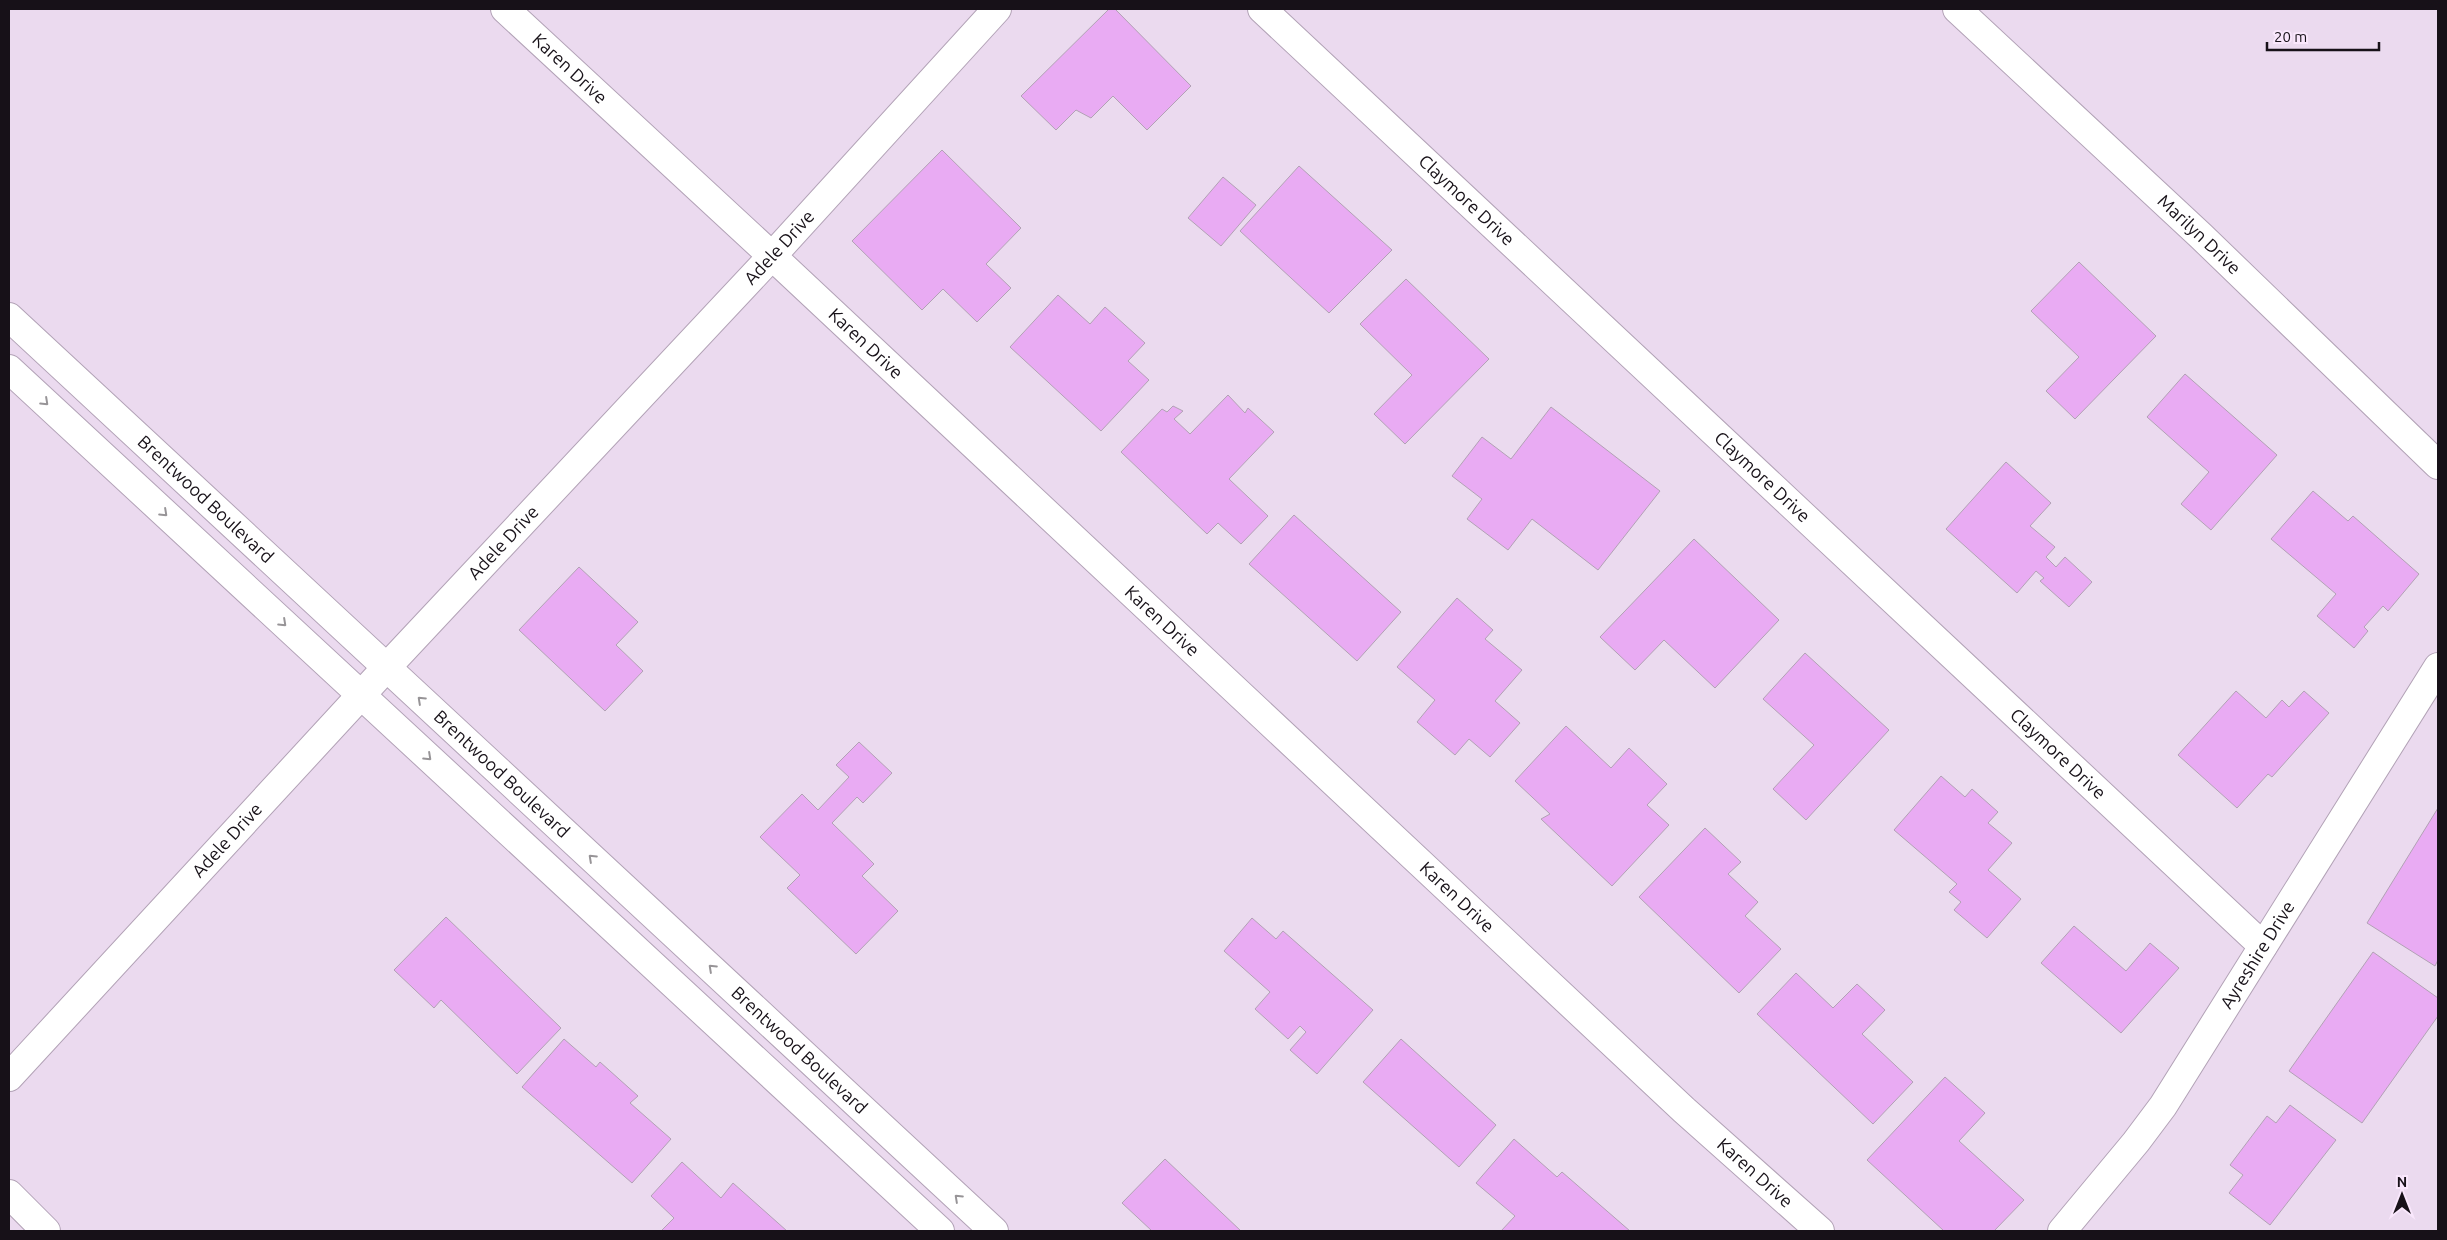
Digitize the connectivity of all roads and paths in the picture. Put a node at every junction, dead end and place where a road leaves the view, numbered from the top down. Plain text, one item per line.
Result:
1 (505, 9) edge
2 (997, 9) edge
3 (1262, 9) edge
4 (1956, 9) edge
5 (772, 256) junction
6 (9, 317) edge
7 (9, 369) edge
8 (2438, 465) edge
9 (386, 668) junction
10 (2434, 685) edge
11 (361, 695) junction
12 (2263, 946) junction
13 (9, 1077) edge
14 (9, 1194) edge
15 (46, 1231) edge
16 (940, 1231) edge
17 (994, 1231) edge
18 (1820, 1231) edge
19 (2062, 1231) edge

1 - 5 street, Karen Drive
2 - 5 street, Adele Drive
3 - 12 street, Claymore Drive
4 - 8 street, Marilyn Drive
5 - 9 street, Adele Drive
5 - 18 street, Karen Drive
6 - 9 street, Brentwood Boulevard
7 -> 11 street, Brentwood Boulevard
9 - 11 street, Adele Drive
17 -> 9 street, Brentwood Boulevard
10 - 12 street, Ayreshire Drive
11 - 13 street, Adele Drive
11 -> 16 street, Brentwood Boulevard
12 - 19 street, Ayreshire Drive
14 - 15 street

